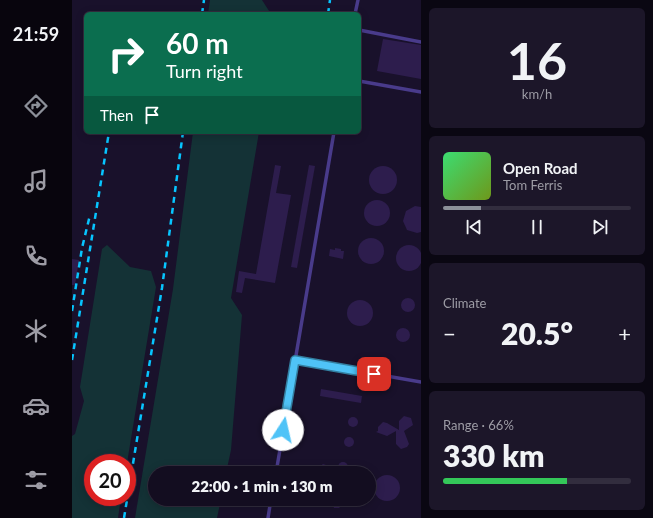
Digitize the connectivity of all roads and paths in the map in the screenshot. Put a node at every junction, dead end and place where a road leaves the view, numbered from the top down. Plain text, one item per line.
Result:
1 (358, 0) edge
2 (355, 12) edge
3 (361, 30) edge
4 (421, 42) edge
5 (361, 81) edge
6 (421, 92) edge
7 (334, 134) edge
8 (295, 360) junction
9 (421, 382) edge
10 (277, 466) edge
11 (270, 506) edge
12 (268, 518) edge

1 - 2 lane
3 - 4 lane
5 - 6 lane
7 - 8 lane
8 - 9 lane
8 - 10 lane
11 - 12 lane

